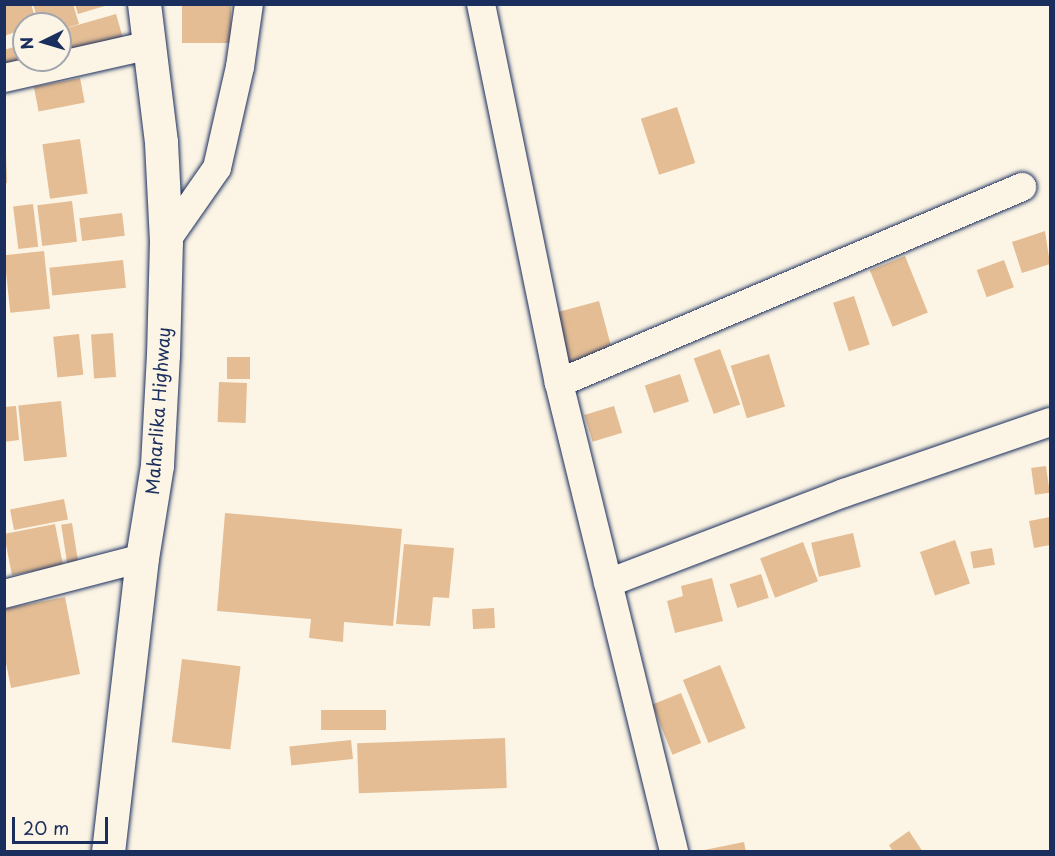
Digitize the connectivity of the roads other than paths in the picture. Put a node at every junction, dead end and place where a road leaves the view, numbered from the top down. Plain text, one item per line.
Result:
1 (144, 4) edge
2 (249, 4) edge
3 (481, 4) edge
4 (152, 45) junction
5 (4, 78) edge
6 (1022, 187) dead end
7 (166, 241) junction
8 (559, 383) junction
9 (1050, 422) edge
10 (142, 558) junction
11 (608, 583) junction
12 (4, 594) edge
13 (108, 852) edge
14 (674, 852) edge

1 - 4 main road, Maharlika Highway
2 - 7 street
3 - 8 street
4 - 5 street
4 - 7 main road, Maharlika Highway
6 - 8 street
7 - 10 main road, Maharlika Highway
8 - 11 street
9 - 11 street
10 - 12 street
10 - 13 main road, Maharlika Highway
11 - 14 street

